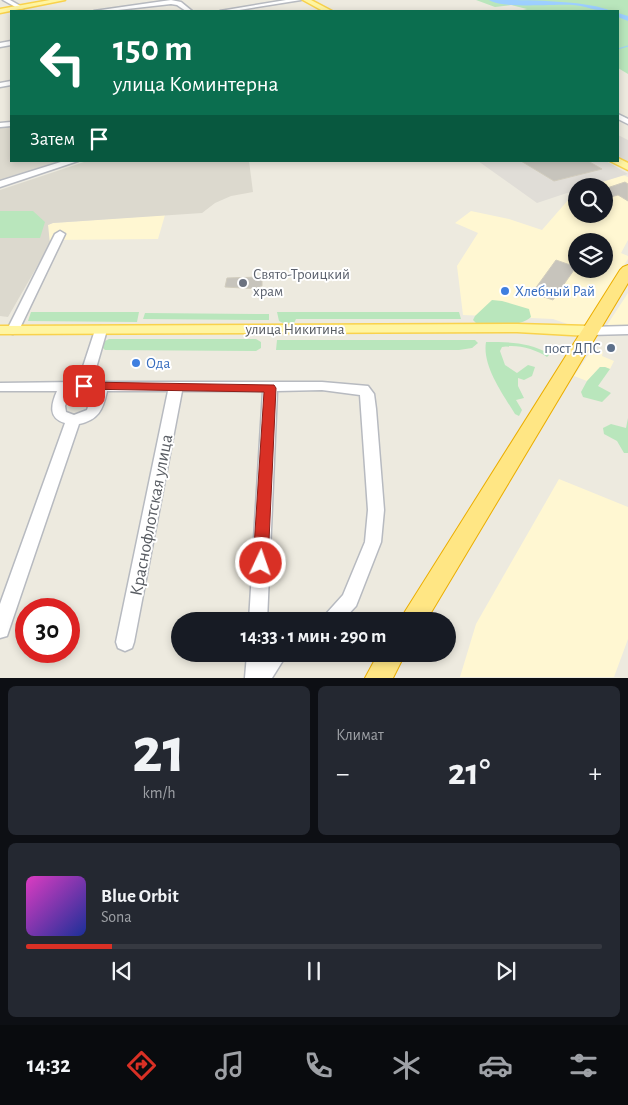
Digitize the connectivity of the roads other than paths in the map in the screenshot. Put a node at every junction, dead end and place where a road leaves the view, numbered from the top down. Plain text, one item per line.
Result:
1 (6, 0) edge
2 (62, 0) edge
3 (298, 0) edge
4 (306, 0) edge
5 (21, 8) junction
6 (105, 10) edge
7 (188, 10) edge
8 (230, 10) edge
9 (326, 10) edge
10 (0, 11) edge
11 (71, 162) edge
12 (0, 184) edge
13 (60, 234) dead end
14 (628, 270) edge
15 (7, 330) edge
16 (101, 330) junction
17 (628, 330) edge
18 (589, 331) junction
19 (0, 386) edge
20 (66, 386) junction
21 (84, 386) junction
22 (101, 387) junction
23 (176, 387) junction
24 (270, 388) junction
25 (72, 420) junction
26 (258, 612) edge
27 (339, 612) edge
28 (417, 612) edge
29 (0, 630) edge
30 (125, 642) dead end
31 (256, 662) edge
32 (272, 662) edge
33 (387, 662) edge
34 (255, 678) edge
35 (260, 678) edge
36 (378, 678) edge

1 - 5 street
2 - 5 main road
3 - 8 street
4 - 9 main road
5 - 10 main road
6 - 7 street
11 - 12 street
13 - 15 street
14 - 18 highway
15 - 16 main road, улица Никитина
16 - 18 main road, улица Никитина
16 - 21 street
17 - 18 street
18 - 28 highway
19 - 20 street
20 - 21 street
20 - 25 street
21 - 22 street
22 - 23 street
22 - 25 street
23 - 24 street
23 - 30 street, Краснофлотская улица
24 - 26 street
24 - 27 street
25 - 29 street
31 - 34 street
32 - 35 street
33 - 36 highway

